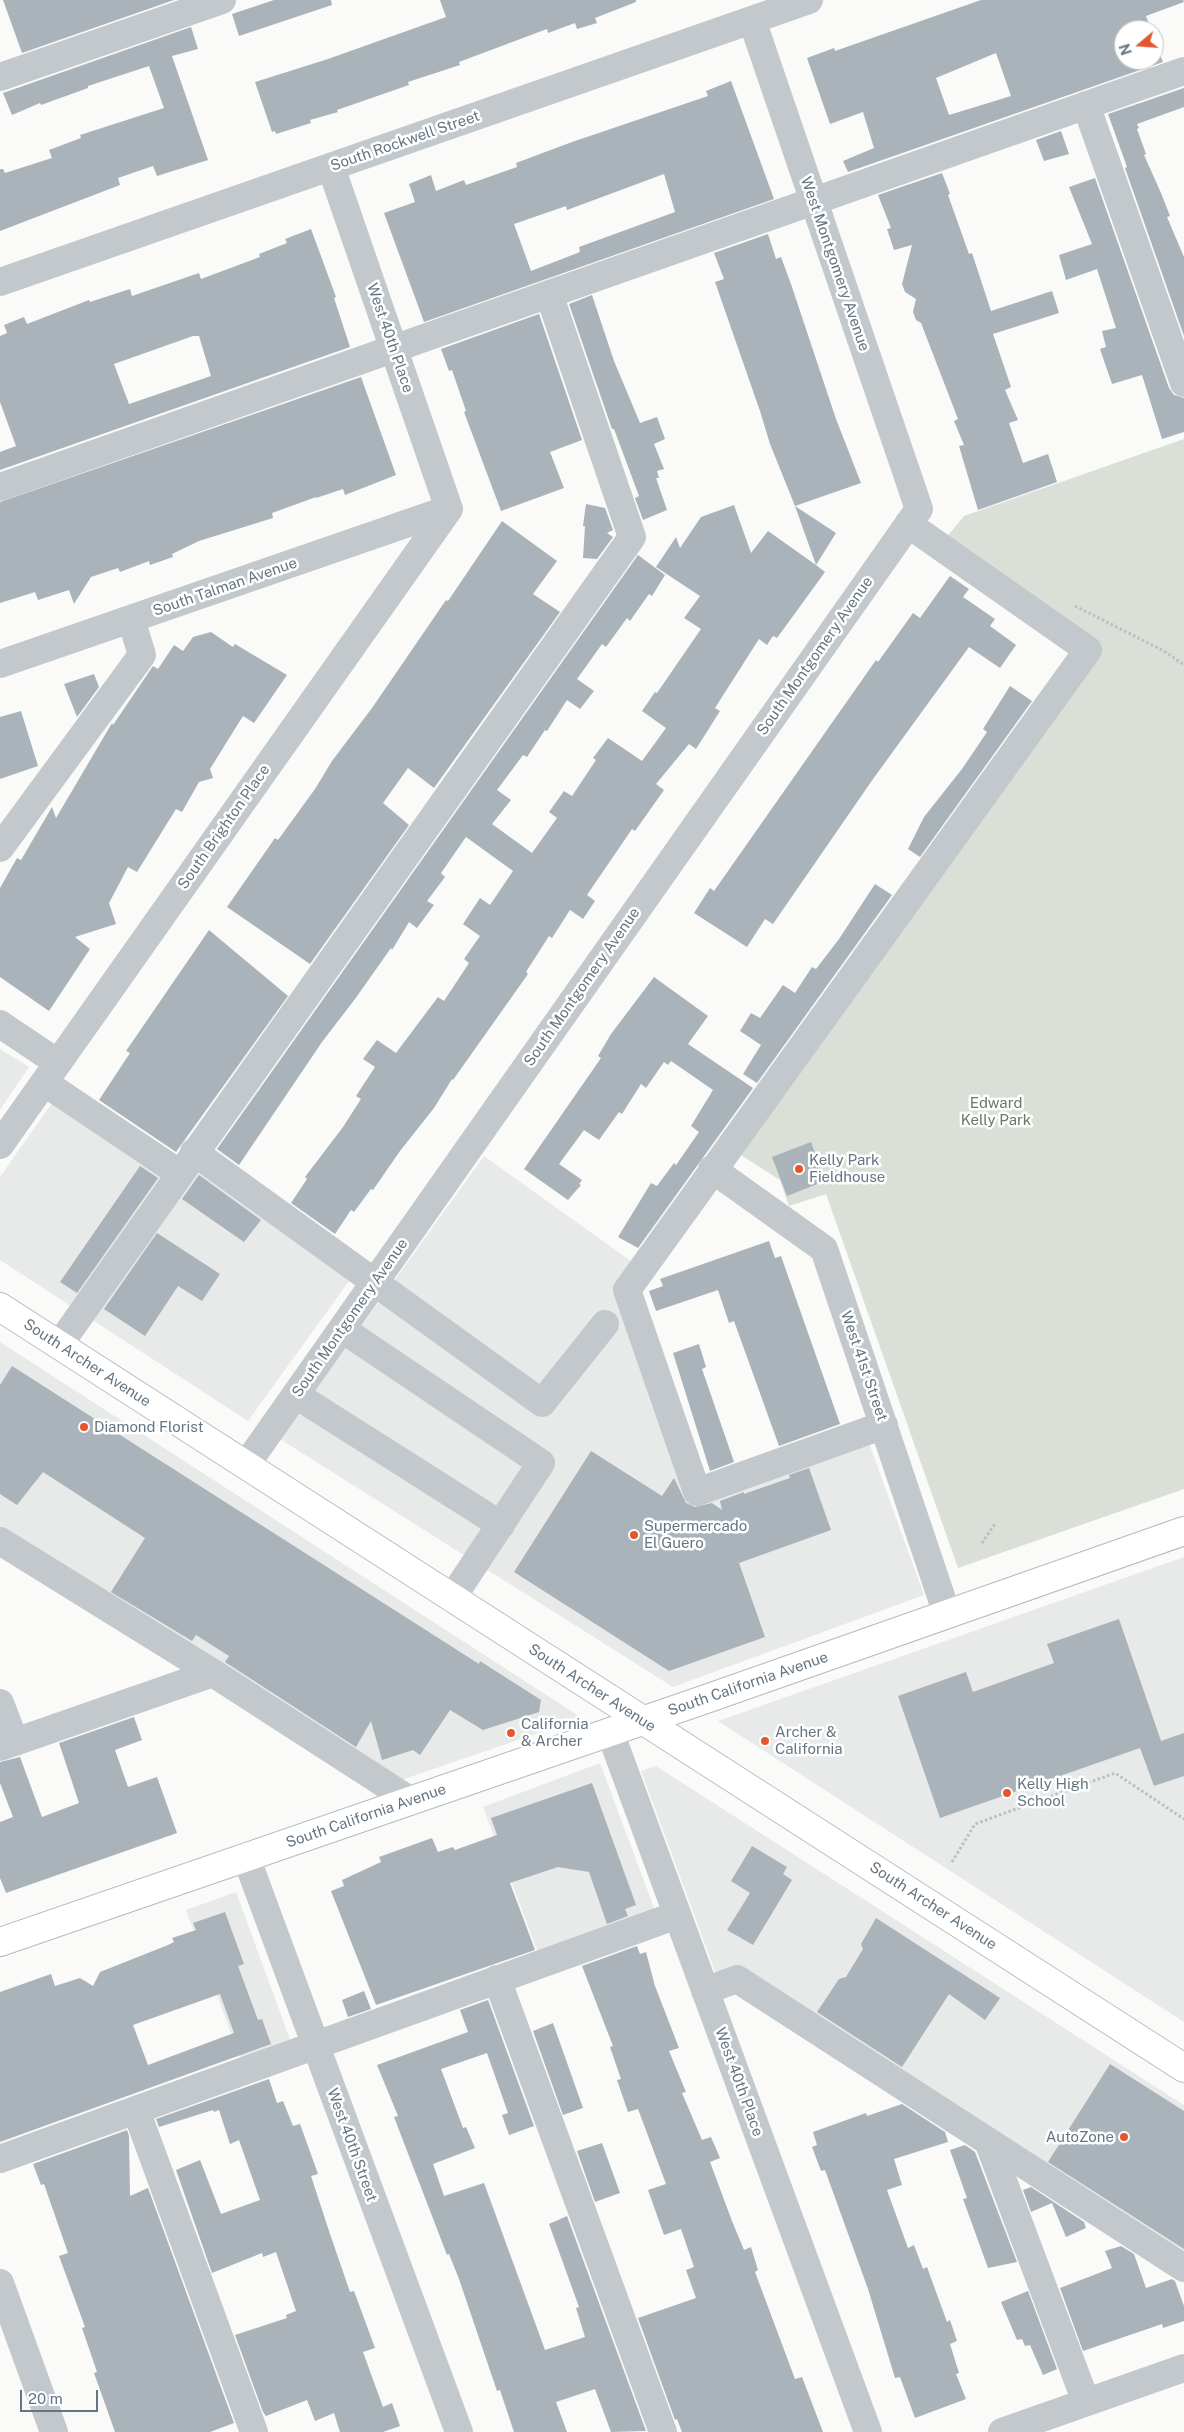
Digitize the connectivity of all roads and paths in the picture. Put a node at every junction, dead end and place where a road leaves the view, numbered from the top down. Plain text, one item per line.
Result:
1 (222, 0) edge
2 (809, 0) edge
3 (752, 20) junction
4 (1184, 71) edge
5 (0, 78) edge
6 (1086, 105) junction
7 (331, 166) junction
8 (814, 201) junction
9 (0, 282) edge
10 (549, 294) junction
11 (394, 349) junction
12 (1184, 383) edge
13 (0, 487) edge
14 (449, 509) junction
15 (914, 516) junction
16 (1070, 603) dead end
17 (131, 619) junction
18 (0, 664) edge
19 (1184, 665) edge
20 (0, 848) edge
21 (0, 1024) edge
22 (51, 1073) junction
23 (0, 1145) edge
24 (186, 1162) junction
25 (712, 1169) junction
26 (375, 1283) junction
27 (0, 1307) edge
28 (606, 1324) dead end
29 (342, 1328) junction
30 (59, 1345) junction
31 (296, 1395) junction
32 (884, 1425) junction
33 (246, 1465) junction
34 (996, 1522) dead end
35 (501, 1524) junction
36 (1184, 1531) edge
37 (0, 1541) edge
38 (982, 1543) dead end
39 (452, 1598) junction
40 (947, 1614) junction
41 (213, 1673) junction
42 (0, 1702) edge
43 (643, 1720) junction
44 (610, 1732) junction
45 (7, 1745) edge
46 (411, 1801) junction
47 (1184, 1819) edge
48 (246, 1857) junction
49 (952, 1862) dead end
50 (677, 1914) junction
51 (0, 1942) edge
52 (497, 1979) junction
53 (705, 1990) junction
54 (315, 2045) junction
55 (1184, 2068) edge
56 (136, 2110) junction
57 (988, 2141) junction
58 (0, 2159) edge
59 (1184, 2268) edge
60 (0, 2283) edge
61 (1184, 2368) edge
62 (1086, 2402) junction
63 (54, 2432) edge
64 (254, 2432) edge
65 (458, 2432) edge
66 (663, 2432) edge
67 (868, 2432) edge
68 (1002, 2432) edge

1 - 5 street
2 - 3 street, South Rockwell Street
3 - 7 street, South Rockwell Street
3 - 8 street, West Montgomery Avenue
4 - 6 street
6 - 8 street
6 - 12 street
7 - 9 street, South Rockwell Street
7 - 11 street, West 40th Place
8 - 10 street
8 - 15 street, West Montgomery Avenue
10 - 11 street
10 - 24 street
11 - 13 street
11 - 14 street, West 40th Place
14 - 17 street, South Talman Avenue
14 - 22 street, South Brighton Place
15 - 25 street
15 - 26 street, South Montgomery Avenue
16 - 19 path
17 - 18 street, South Talman Avenue
17 - 20 street
21 - 22 street
22 - 23 street, South Brighton Place
22 - 24 street
24 - 26 street
24 - 30 street
25 - 32 street, West 41st Street
25 - 32 street
26 - 28 street
26 - 29 street, South Montgomery Avenue
27 - 30 main road, South Archer Avenue
29 - 31 street, South Montgomery Avenue
29 - 35 street
30 - 33 main road, South Archer Avenue
31 - 33 street, South Montgomery Avenue
31 - 35 street
32 - 40 street, West 41st Street
33 - 39 main road, South Archer Avenue
34 - 38 path
35 - 39 street
36 - 40 main road, South California Avenue
37 - 41 street
39 - 43 main road, South Archer Avenue
40 - 43 main road, South California Avenue
41 - 45 street
41 - 46 street
42 - 45 street
43 - 44 main road, South California Avenue
43 - 55 main road, South Archer Avenue
44 - 46 main road, South California Avenue
44 - 50 street, West 40th Place
46 - 48 main road, South California Avenue
47 - 49 path
48 - 51 main road, South California Avenue
48 - 54 street, West 40th Street
50 - 52 street
50 - 53 street, West 40th Place
52 - 54 street
52 - 66 street
53 - 57 street
53 - 67 street, West 40th Place
54 - 56 street
54 - 65 street, West 40th Street
56 - 58 street
56 - 64 street
57 - 59 street
57 - 62 street
60 - 63 street
61 - 62 street
62 - 68 street

